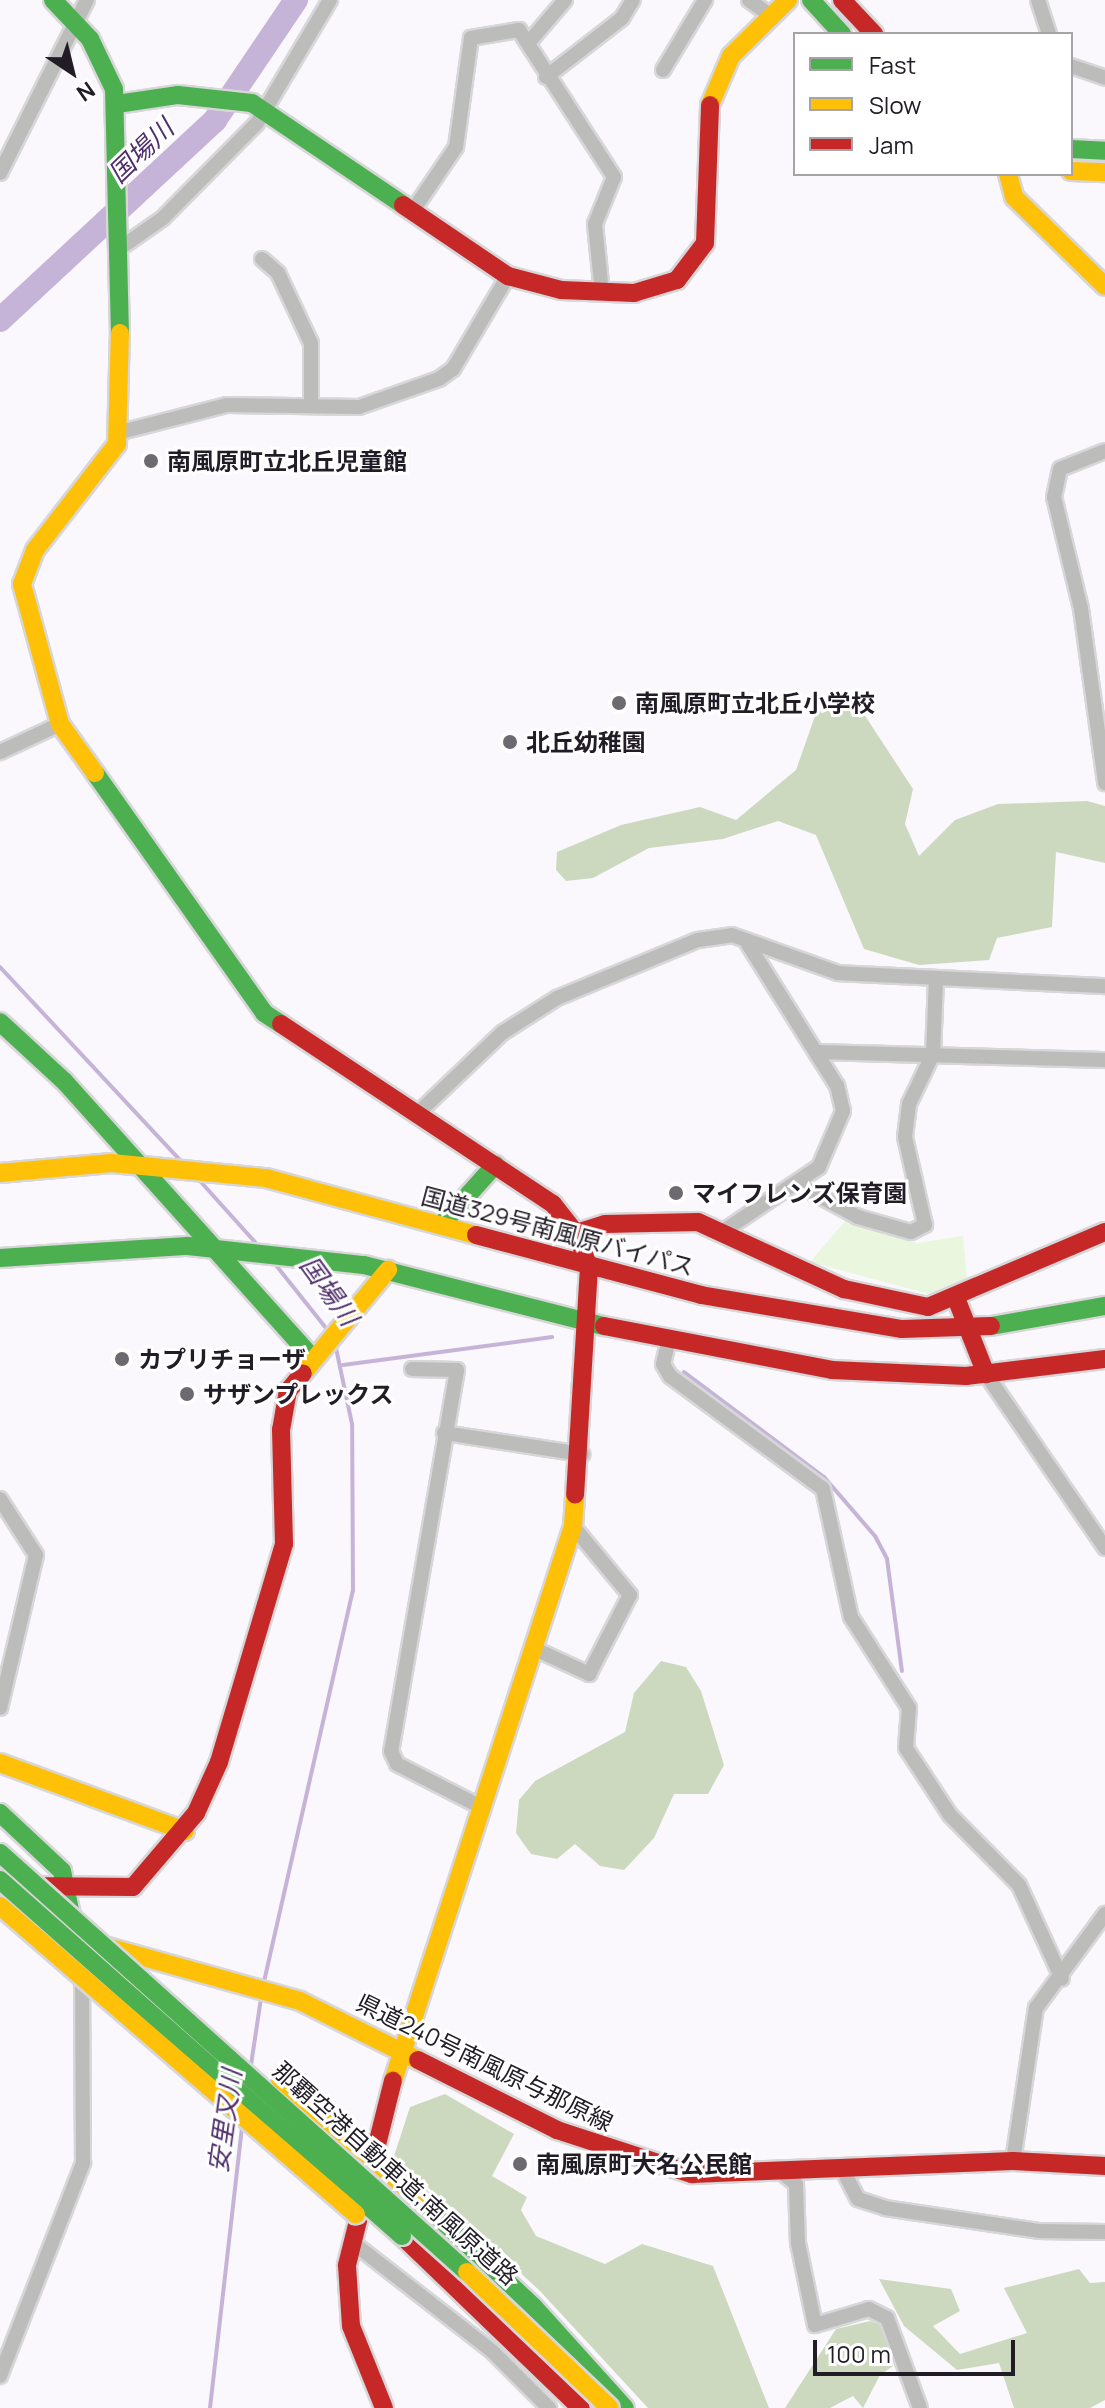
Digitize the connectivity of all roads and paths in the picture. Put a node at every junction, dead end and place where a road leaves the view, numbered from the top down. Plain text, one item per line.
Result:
1 (53, 0) edge
2 (87, 0) edge
3 (330, 0) edge
4 (565, 0) edge
5 (633, 0) edge
6 (705, 0) edge
7 (749, 0) edge
8 (788, 0) edge
9 (811, 0) edge
10 (842, 0) edge
11 (1038, 0) edge
12 (770, 15) junction
13 (77, 21) junction
14 (840, 32) edge
15 (872, 32) edge
16 (1048, 32) edge
17 (530, 41) junction
18 (1073, 67) edge
19 (663, 70) dead end
20 (546, 77) junction
21 (1105, 78) edge
22 (117, 104) junction
23 (259, 106) junction
24 (1076, 150) edge
25 (1105, 151) edge
26 (0, 173) edge
27 (1009, 176) edge
28 (412, 212) junction
29 (122, 238) junction
30 (262, 259) dead end
31 (508, 276) junction
32 (1105, 286) edge
33 (602, 293) junction
34 (311, 402) junction
35 (121, 432) junction
36 (1105, 451) edge
37 (60, 724) junction
38 (0, 752) edge
39 (1105, 783) edge
40 (748, 944) junction
41 (936, 980) junction
42 (1105, 986) edge
43 (0, 1022) edge
44 (816, 1052) junction
45 (933, 1054) junction
46 (1105, 1060) edge
47 (416, 1115) junction
48 (139, 1164) junction
49 (495, 1165) junction
50 (0, 1173) edge
51 (799, 1185) junction
52 (441, 1225) junction
53 (725, 1230) junction
54 (1105, 1232) edge
55 (576, 1233) junction
56 (214, 1248) junction
57 (0, 1258) edge
58 (589, 1267) junction
59 (388, 1270) junction
60 (956, 1298) junction
61 (1105, 1306) edge
62 (588, 1320) junction
63 (965, 1329) junction
64 (668, 1343) junction
65 (316, 1353) junction
66 (1105, 1359) edge
67 (412, 1369) dead end
68 (986, 1374) junction
69 (444, 1433) junction
70 (582, 1454) junction
71 (0, 1499) edge
72 (573, 1526) junction
73 (1105, 1548) edge
74 (535, 1649) junction
75 (0, 1708) edge
76 (0, 1763) edge
77 (477, 1805) junction
78 (0, 1813) edge
79 (185, 1831) junction
80 (0, 1836) edge
81 (0, 1853) edge
82 (0, 1880) edge
83 (66, 1882) junction
84 (0, 1891) edge
85 (0, 1906) edge
86 (0, 1914) edge
87 (1105, 1914) edge
88 (74, 1934) junction
89 (1062, 1979) junction
90 (405, 2048) junction
91 (1013, 2161) junction
92 (1105, 2166) edge
93 (844, 2172) junction
94 (785, 2175) junction
95 (1105, 2232) edge
96 (402, 2236) junction
97 (352, 2242) junction
98 (0, 2376) edge
99 (384, 2408) edge
100 (549, 2408) edge
101 (581, 2408) edge
102 (610, 2408) edge
103 (625, 2408) edge
104 (920, 2408) edge

1 - 13 main road
2 - 13 street
3 - 23 street
4 - 17 street
5 - 20 street
6 - 19 street
7 - 12 street
8 - 12 main road
9 - 14 main road
10 - 15 main road
11 - 16 street
12 - 33 main road
13 - 22 main road
13 - 26 street
17 - 20 street
17 - 28 street
18 - 21 street
20 - 33 street
22 - 23 main road
22 - 29 main road
23 - 28 main road
23 - 29 street
24 - 25 main road
27 - 32 main road
28 - 31 main road
29 - 35 main road
30 - 34 street
31 - 33 main road
31 - 34 street
34 - 35 street
35 - 37 main road
36 - 39 street
37 - 38 street
37 - 47 main road
40 - 41 street
40 - 44 street
40 - 47 street
41 - 42 street
41 - 45 street
43 - 48 main road
44 - 45 street
44 - 51 street
45 - 46 street
45 - 51 street
47 - 49 main road
48 - 50 main road, 国道329号南風原バイパス
48 - 52 main road, 国道329号南風原バイパス
48 - 56 main road
49 - 52 main road
49 - 55 main road
51 - 53 street
52 - 58 main road, 国道329号南風原バイパス
53 - 55 main road
53 - 60 main road
54 - 60 main road
55 - 58 main road
56 - 57 main road
56 - 59 main road
56 - 65 main road
58 - 62 main road
58 - 63 main road, 国道329号南風原バイパス
59 - 62 main road
59 - 65 main road
60 - 63 main road
61 - 63 main road, 国道329号南風原バイパス
62 - 64 main road
62 - 70 main road
63 - 68 main road
64 - 68 main road
64 - 89 street
65 - 79 main road
66 - 68 main road
67 - 69 street
68 - 73 street
69 - 70 street
69 - 77 street
70 - 72 main road
71 - 75 street
72 - 74 main road
72 - 74 street
74 - 77 main road
76 - 79 main road
77 - 90 main road
78 - 83 main road
79 - 83 main road
80 - 103 main road, bridge
81 - 102 main road, 那覇空港自動車道;南風原道路, bridge
82 - 96 main road, 那覇空港自動車道;南風原道路, bridge
83 - 84 main road
83 - 88 main road
85 - 96 main road, bridge
86 - 88 main road, 県道240号南風原与那原線
87 - 89 street
88 - 90 main road, 県道240号南風原与那原線
88 - 98 street
89 - 91 street
90 - 94 main road, 県道240号南風原与那原線
90 - 97 main road
91 - 92 main road, 県道240号南風原与那原線
91 - 93 main road, 県道240号南風原与那原線
93 - 94 main road, 県道240号南風原与那原線
93 - 95 street
94 - 104 street
96 - 101 main road, 那覇空港自動車道;南風原道路
97 - 99 main road
97 - 100 street

